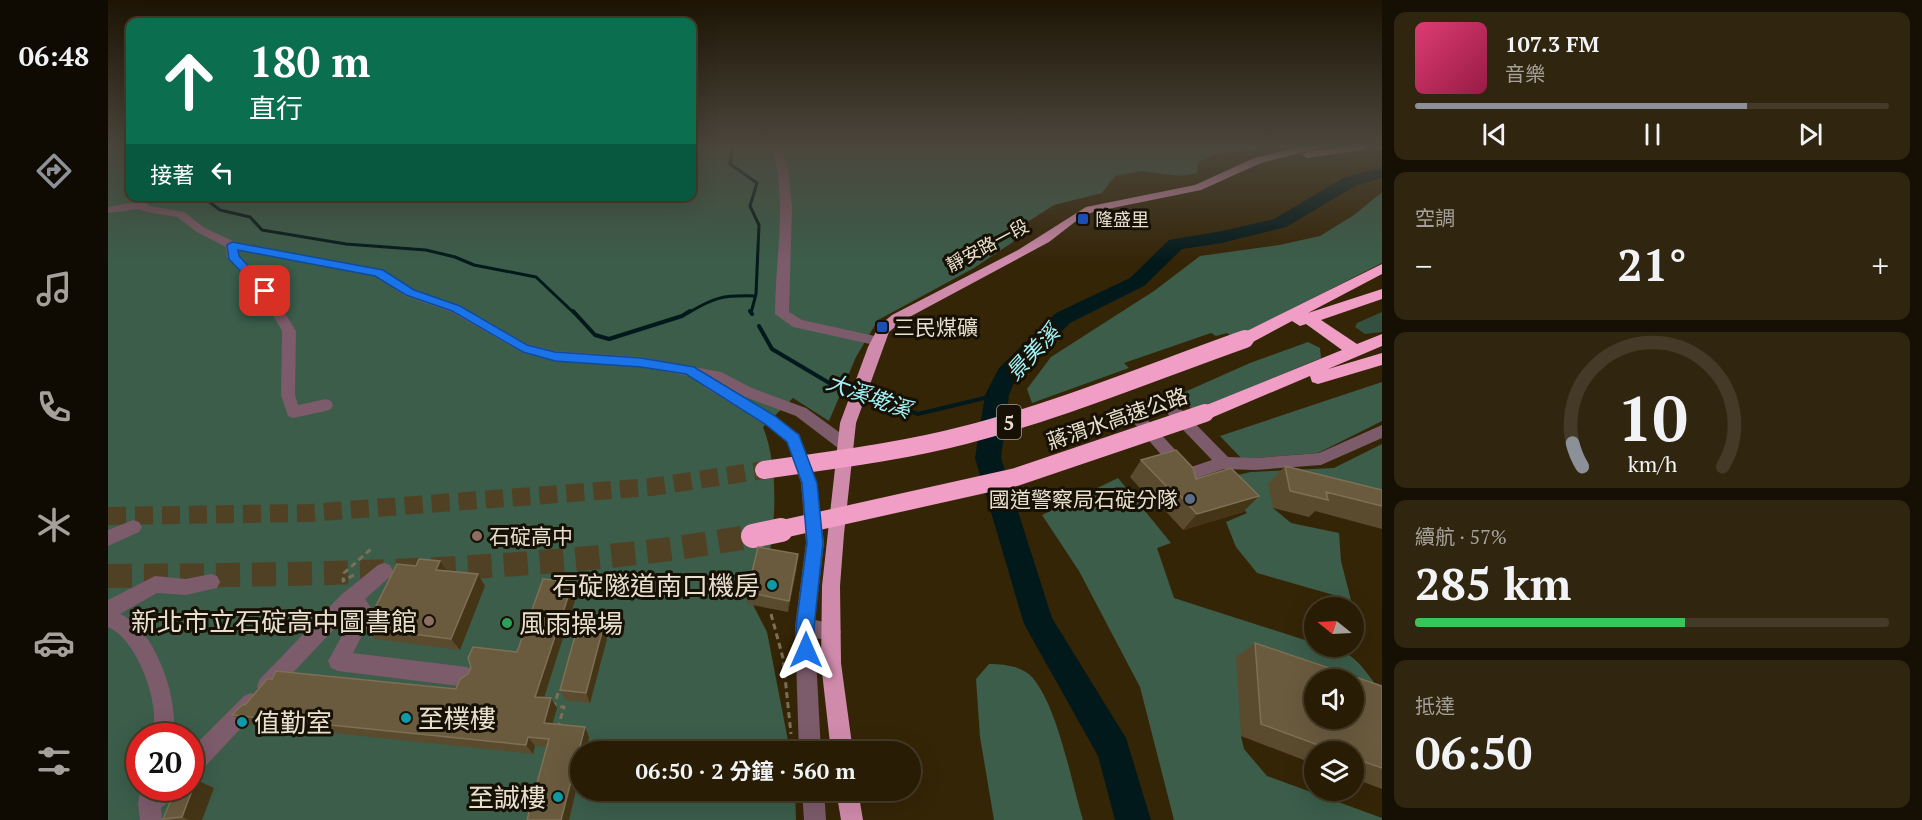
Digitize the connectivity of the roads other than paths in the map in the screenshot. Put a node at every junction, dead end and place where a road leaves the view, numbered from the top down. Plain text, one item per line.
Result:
1 (786, 185) edge
2 (1203, 185) edge
3 (142, 201) edge
4 (108, 210) edge
5 (232, 245) junction
6 (1382, 268) edge
7 (1382, 294) edge
8 (1308, 318) junction
9 (1245, 339) junction
10 (1382, 340) edge
11 (877, 344) junction
12 (1355, 351) junction
13 (1382, 358) edge
14 (689, 370) junction
15 (326, 405) dead end
16 (1205, 413) junction
17 (1382, 431) edge
18 (844, 444) junction
19 (1224, 463) junction
20 (764, 470) tunnel mouth
21 (133, 527) dead end
22 (753, 536) tunnel mouth
23 (108, 538) edge
24 (384, 571) dead end
25 (210, 582) dead end
26 (348, 601) junction
27 (108, 615) edge
28 (805, 627) junction
29 (831, 632) junction
30 (467, 676) edge
31 (165, 723) edge
32 (810, 741) edge
33 (841, 741) edge
34 (204, 751) edge
35 (814, 801) edge
36 (849, 801) edge
37 (815, 820) edge
38 (852, 820) edge

1 - 11 street
2 - 11 main road, 靜安路一段
3 - 4 street
3 - 5 street
5 - 14 street
5 - 15 street
6 - 9 highway
7 - 8 highway, 蔣渭水高速公路 / 5
8 - 9 highway, 蔣渭水高速公路 / 5
8 - 12 highway
9 - 20 highway, 蔣渭水高速公路 / 5, bridge
10 - 12 highway, 蔣渭水高速公路
11 - 18 main road, 靜安路一段
12 - 16 highway, 蔣渭水高速公路
13 - 16 highway
14 - 18 street
14 - 28 street
16 - 22 highway, 蔣渭水高速公路, bridge
17 - 19 street
18 - 29 main road
19 - 19 street
21 - 23 street
24 - 26 street
25 - 27 street
26 - 30 street
26 - 34 street
27 - 31 street
28 - 29 street
28 - 32 street
29 - 33 main road
35 - 37 street
36 - 38 main road

